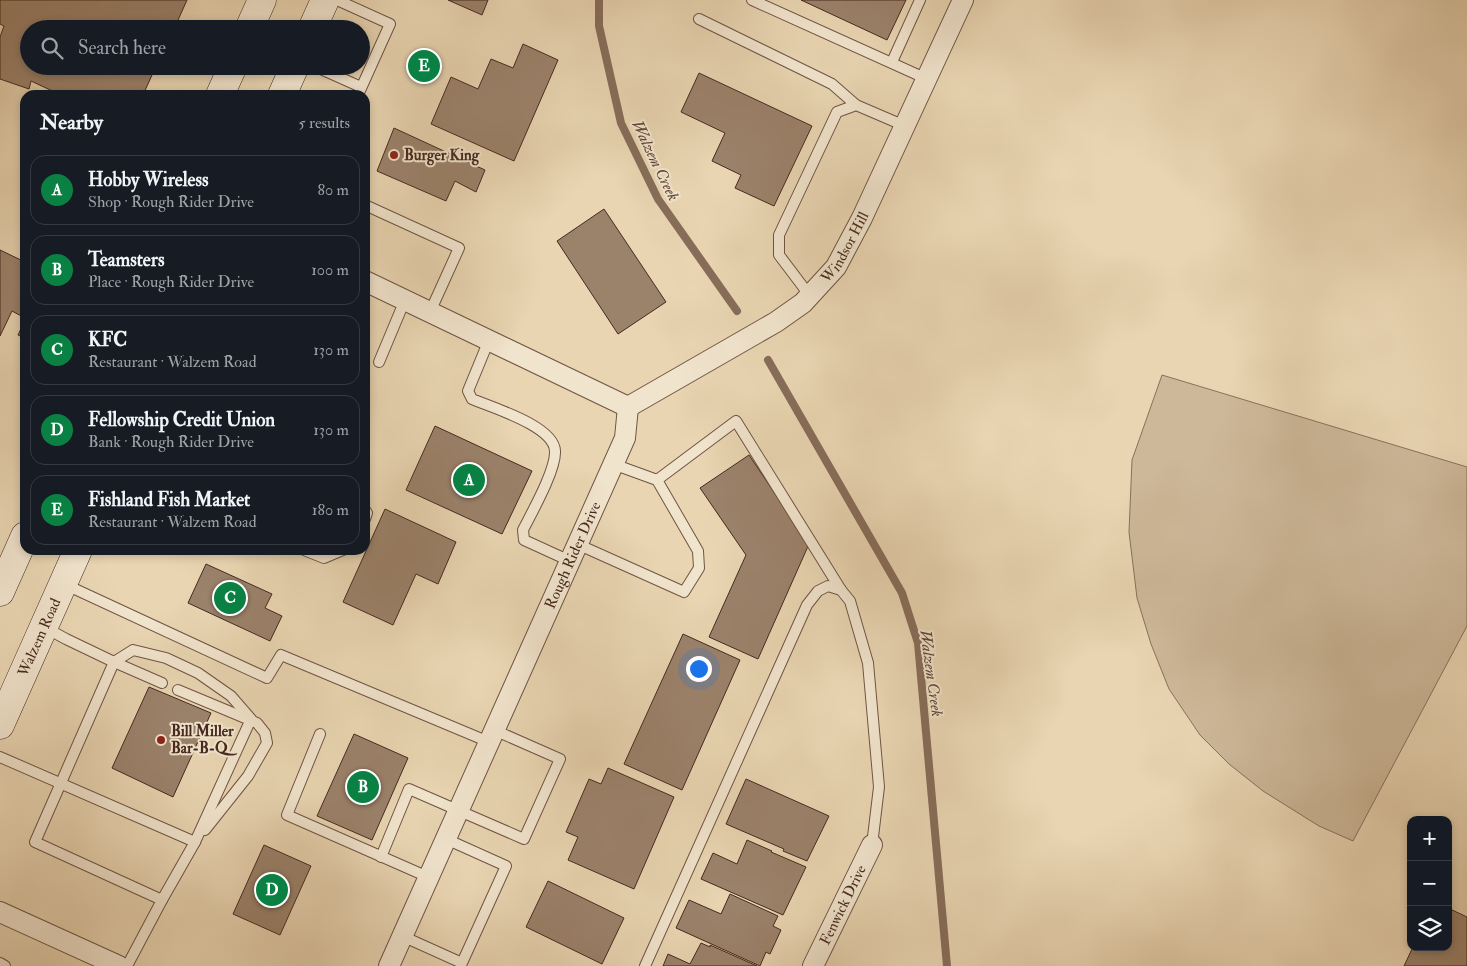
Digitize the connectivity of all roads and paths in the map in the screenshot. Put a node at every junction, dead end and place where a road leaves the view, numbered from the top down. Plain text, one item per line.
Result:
1 (325, 0) edge
2 (337, 0) edge
3 (752, 0) edge
4 (920, 0) edge
5 (964, 0) edge
6 (699, 19) dead end
7 (316, 20) edge
8 (892, 62) junction
9 (370, 69) edge
10 (229, 75) edge
11 (241, 75) edge
12 (291, 75) edge
13 (331, 75) edge
14 (367, 75) edge
15 (927, 80) junction
16 (222, 90) edge
17 (236, 90) edge
18 (284, 90) edge
19 (358, 90) edge
20 (360, 90) edge
21 (856, 105) junction
22 (904, 126) junction
23 (370, 207) edge
24 (370, 284) edge
25 (810, 296) junction
26 (405, 300) junction
27 (430, 312) junction
28 (489, 340) junction
29 (379, 362) dead end
30 (628, 407) junction
31 (613, 464) junction
32 (657, 480) junction
33 (20, 547) edge
34 (573, 552) junction
35 (76, 555) edge
36 (316, 555) edge
37 (331, 555) edge
38 (63, 584) junction
39 (841, 590) junction
40 (0, 592) edge
41 (44, 627) junction
42 (114, 662) junction
43 (162, 683) dead end
44 (178, 690) dead end
45 (251, 719) junction
46 (0, 724) edge
47 (320, 734) dead end
48 (492, 736) junction
49 (0, 757) edge
50 (60, 783) junction
51 (458, 810) junction
52 (446, 839) junction
53 (195, 842) junction
54 (872, 845) joint
55 (381, 857) junction
56 (428, 877) junction
57 (162, 900) junction
58 (0, 912) edge
59 (402, 936) junction
60 (0, 964) edge
61 (466, 964) edge
62 (5, 966) edge
63 (119, 966) edge
64 (128, 966) edge
65 (389, 966) edge
66 (645, 966) edge
67 (813, 966) edge

1 - 7 main road
2 - 9 lane
3 - 8 lane
4 - 8 lane
5 - 15 street, Windsor Hill
6 - 21 lane
8 - 15 lane
10 - 16 main road
11 - 17 main road
12 - 18 main road
13 - 19 lane
14 - 20 lane
15 - 22 street, Windsor Hill
21 - 22 lane
21 - 25 lane
22 - 25 street, Windsor Hill
23 - 27 lane
24 - 26 street
25 - 30 street, Windsor Hill
26 - 27 street
26 - 29 lane
27 - 28 street
28 - 30 street
28 - 34 lane
30 - 31 street, Rough Rider Drive
31 - 32 lane
31 - 34 street, Rough Rider Drive
32 - 34 lane
32 - 39 lane
33 - 40 main road
34 - 48 street, Rough Rider Drive
35 - 38 main road, Walzem Road
36 - 37 lane
38 - 41 main road, Walzem Road
38 - 48 lane
39 - 54 lane
39 - 66 lane
41 - 42 lane
41 - 46 main road, Walzem Road
42 - 43 lane
42 - 45 lane
42 - 50 lane
44 - 45 lane
45 - 53 lane
45 - 53 lane
47 - 55 lane
48 - 51 street, Rough Rider Drive
48 - 51 lane
49 - 50 lane
50 - 53 lane
50 - 57 lane
51 - 52 street, Rough Rider Drive
51 - 55 lane
52 - 56 street, Rough Rider Drive
52 - 61 lane
53 - 57 lane
54 - 67 street, Fenwick Drive
55 - 56 lane
56 - 59 street, Rough Rider Drive
57 - 64 lane
58 - 63 street
59 - 61 lane
59 - 65 street, Rough Rider Drive
60 - 62 lane

